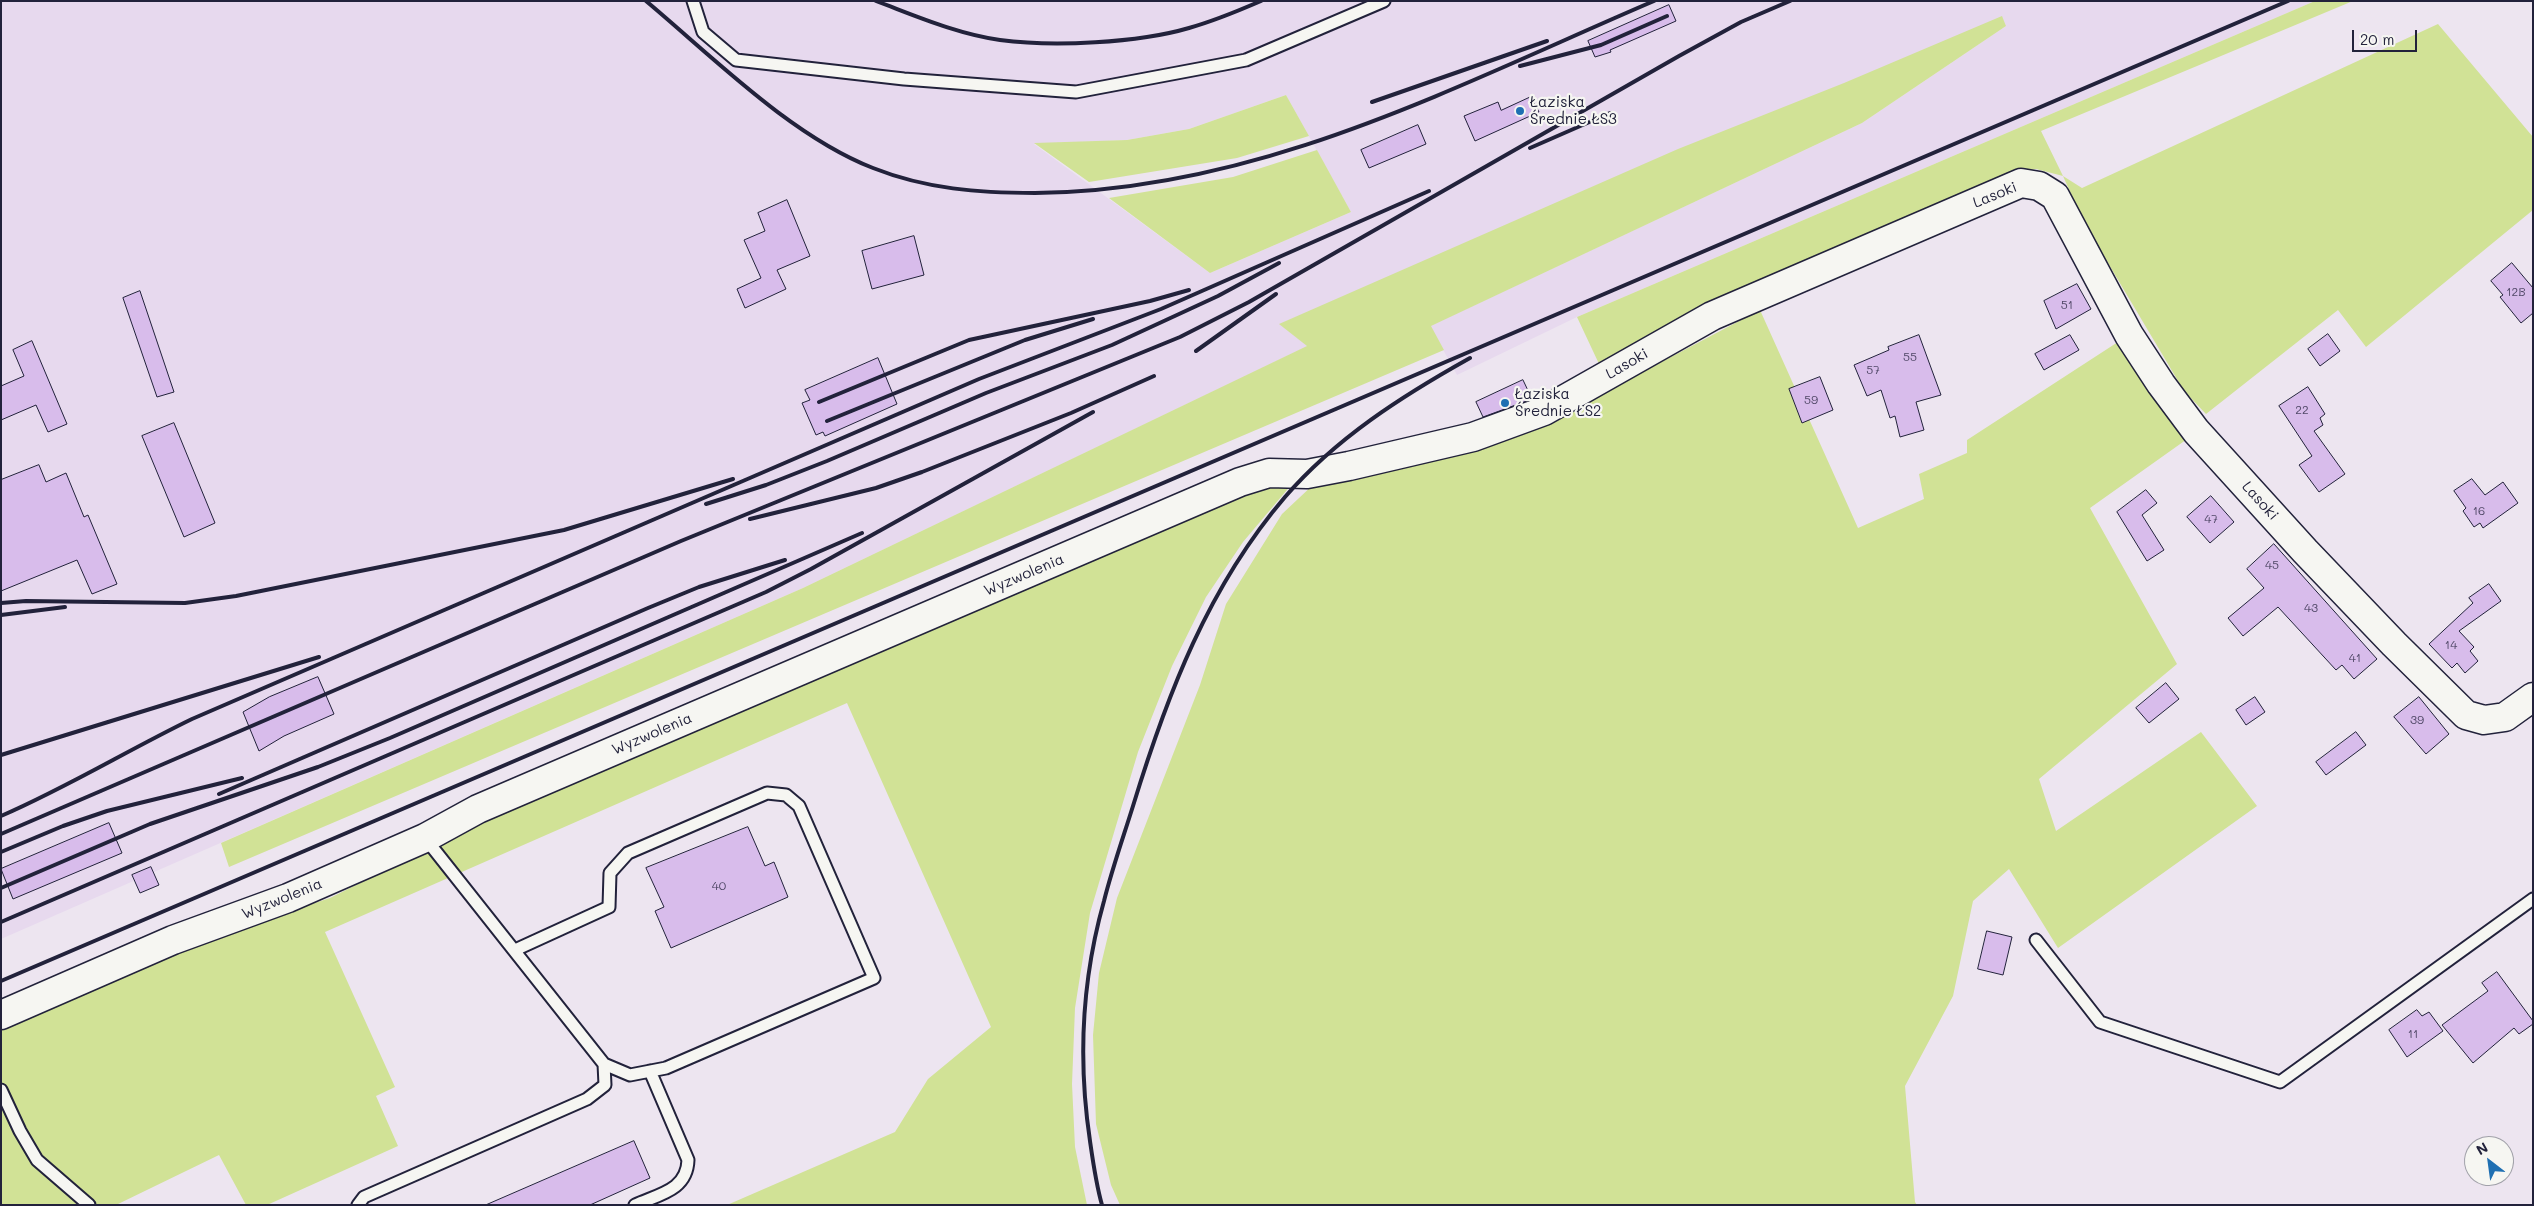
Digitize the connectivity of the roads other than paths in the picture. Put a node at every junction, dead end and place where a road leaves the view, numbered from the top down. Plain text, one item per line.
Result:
1 (693, 1) edge
2 (1384, 1) edge
3 (1307, 474) joint
4 (2533, 697) edge
5 (425, 838) junction
6 (2533, 898) edge
7 (2036, 940) dead end
8 (515, 950) junction
9 (1, 1015) edge
10 (604, 1064) junction
11 (650, 1071) junction
12 (1, 1090) edge
13 (89, 1205) edge
14 (358, 1205) edge
15 (635, 1205) edge

1 - 2 lane
3 - 4 street, Lasoki
3 - 5 street, Wyzwolenia
5 - 8 lane
5 - 9 street, Wyzwolenia
6 - 7 lane
8 - 10 lane
8 - 11 lane
10 - 11 lane
10 - 14 lane
11 - 15 lane
12 - 13 lane

